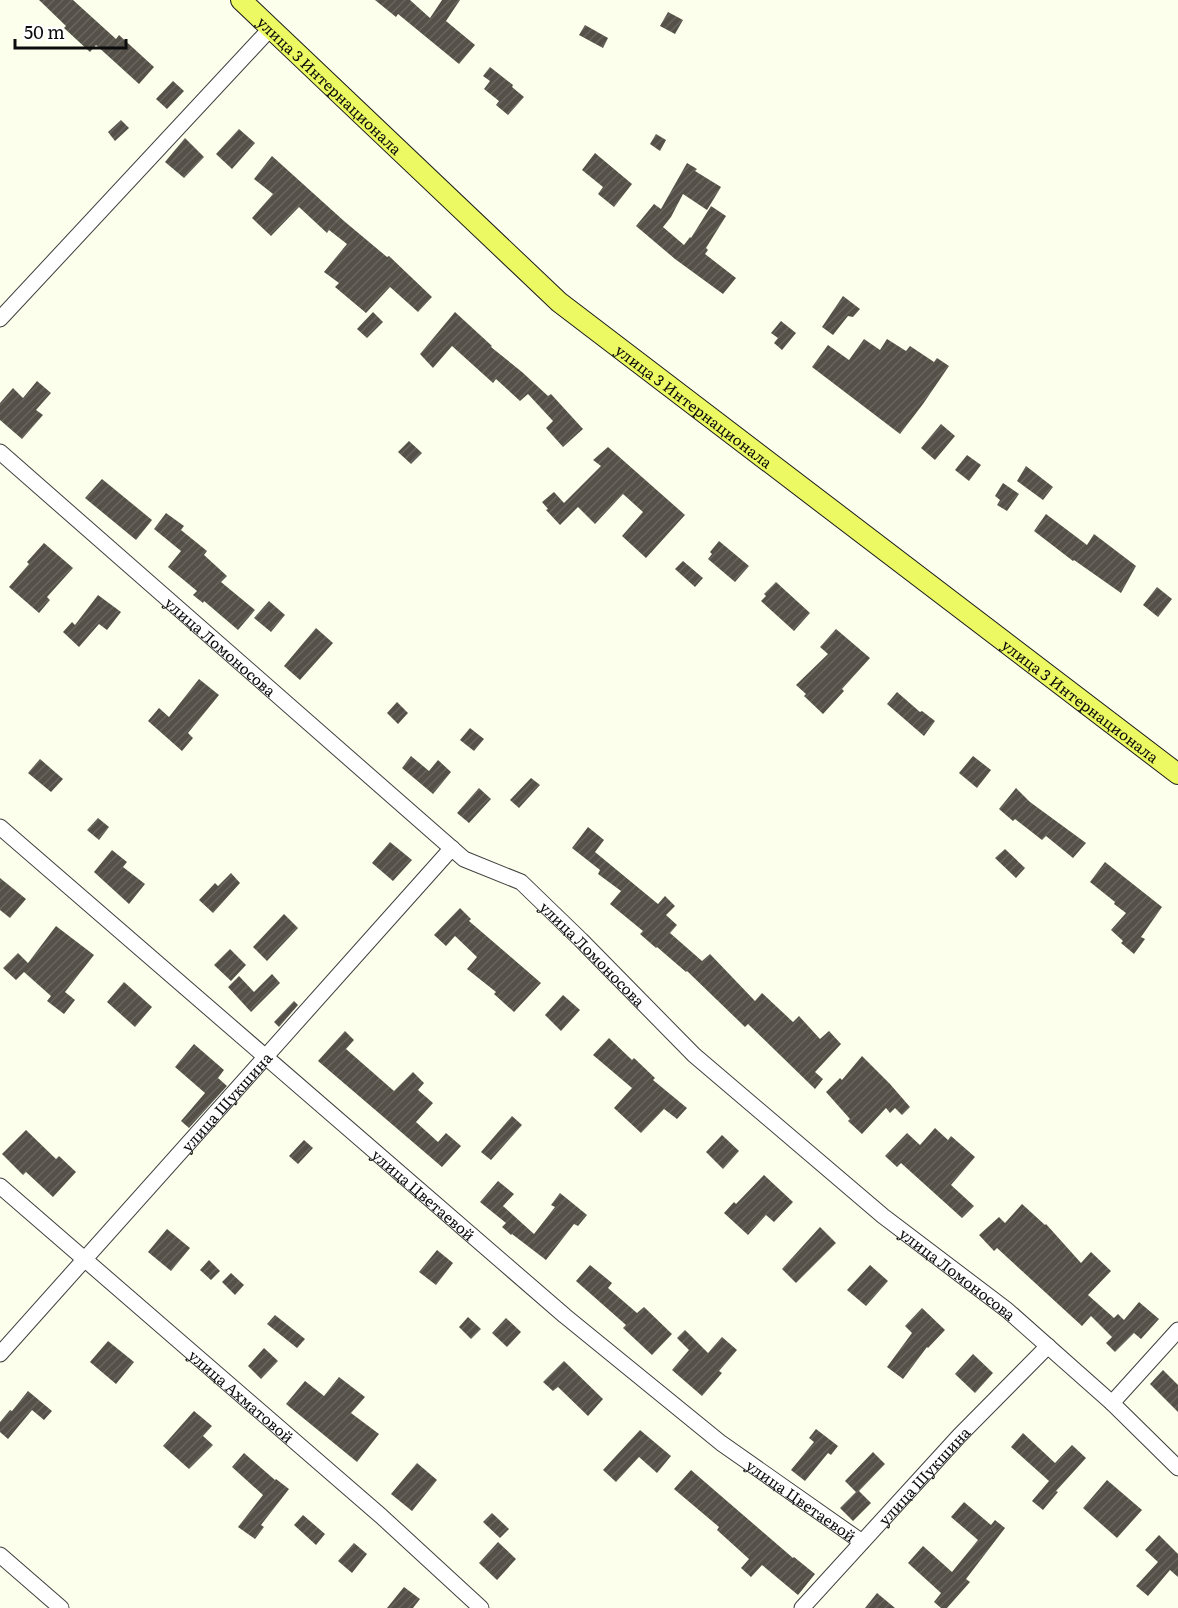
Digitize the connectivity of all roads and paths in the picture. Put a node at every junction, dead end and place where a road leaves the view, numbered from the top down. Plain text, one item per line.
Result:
1 (241, 0) edge
2 (270, 29) junction
3 (0, 320) edge
4 (0, 452) edge
5 (1178, 774) edge
6 (0, 827) edge
7 (452, 848) junction
8 (266, 1057) junction
9 (0, 1186) edge
10 (86, 1260) junction
11 (1178, 1330) edge
12 (1048, 1346) junction
13 (0, 1354) edge
14 (1112, 1403) junction
15 (1178, 1468) edge
16 (862, 1542) junction
17 (0, 1555) edge
18 (61, 1608) edge
19 (481, 1608) edge
20 (802, 1608) edge

1 - 2 main road, улица 3 Интернационала
2 - 3 street
2 - 5 main road, улица 3 Интернационала
4 - 7 street, улица Ломоносова
6 - 8 street, улица Цветаевой
7 - 8 street, улица Шукшина
7 - 12 street, улица Ломоносова
8 - 10 street, улица Шукшина
8 - 16 street, улица Цветаевой
9 - 10 street, улица Ахматовой
10 - 13 street, улица Шукшина
10 - 19 street, улица Ахматовой
11 - 14 street
12 - 14 street, улица Ломоносова
12 - 16 street, улица Шукшина
14 - 15 street, улица Ломоносова
16 - 20 street, улица Шукшина
17 - 18 street

